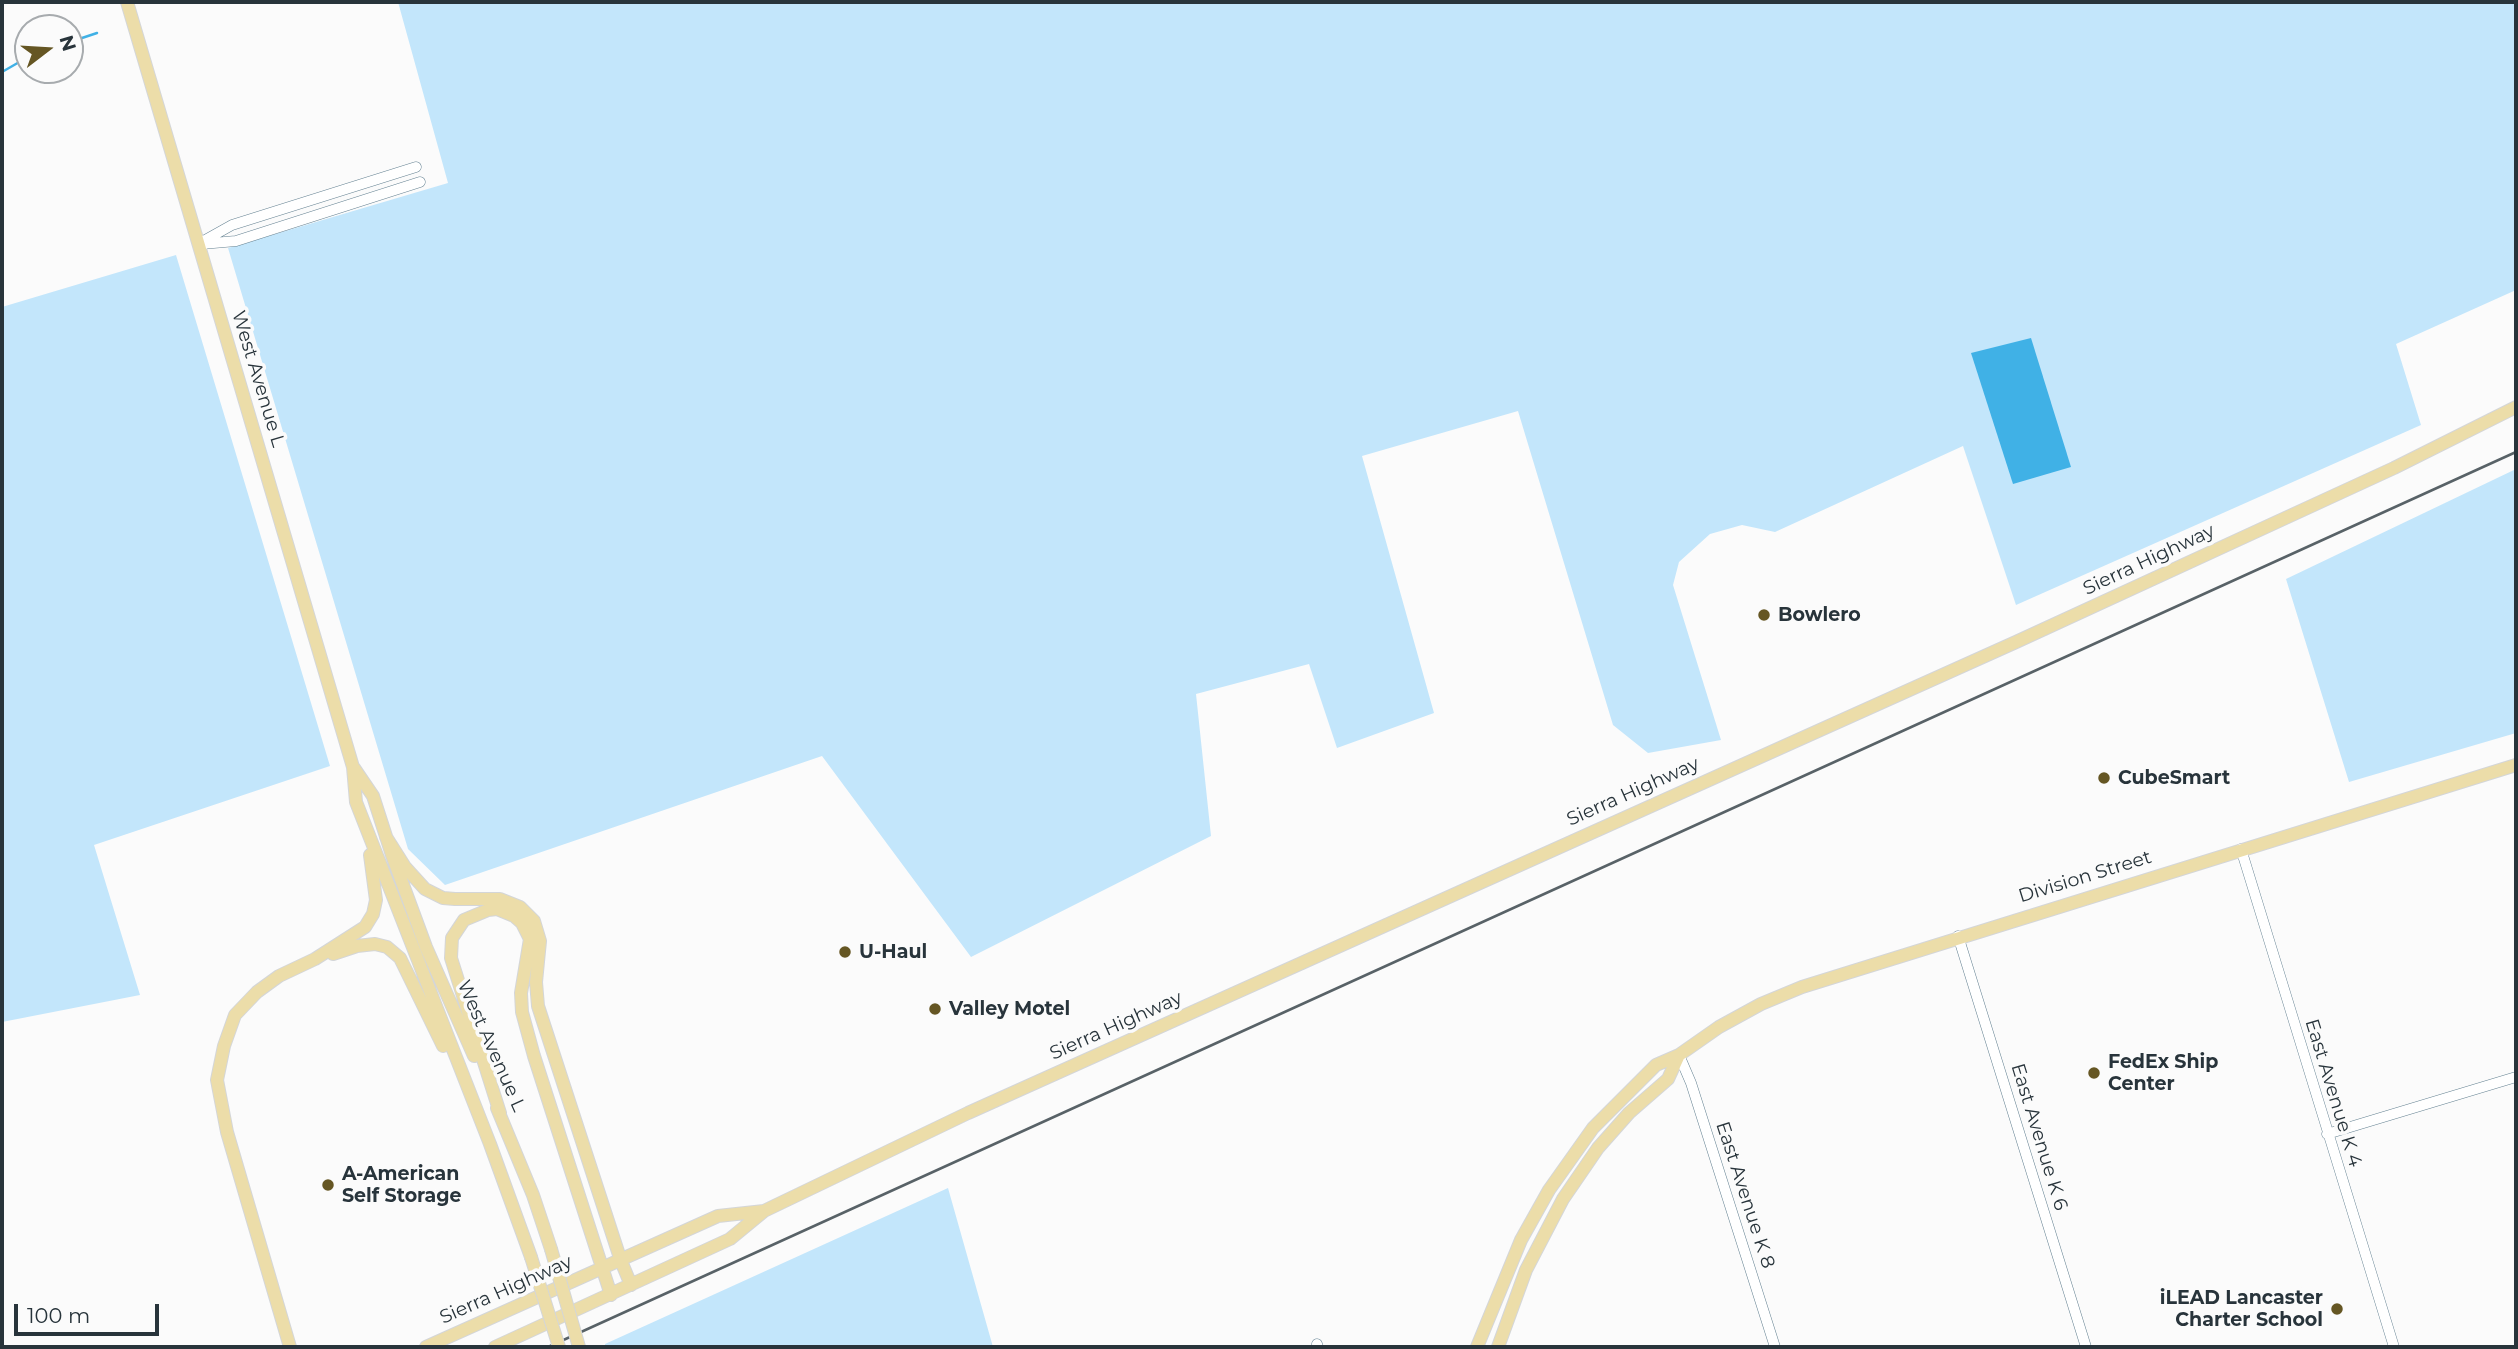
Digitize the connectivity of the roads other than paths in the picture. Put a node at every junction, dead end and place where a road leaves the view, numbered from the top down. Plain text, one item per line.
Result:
1 (127, 2) edge
2 (416, 167) dead end
3 (420, 182) dead end
4 (198, 244) junction
5 (2516, 407) edge
6 (2516, 765) edge
7 (353, 767) junction
8 (365, 827) junction
9 (386, 837) junction
10 (2241, 849) junction
11 (1958, 936) junction
12 (315, 959) junction
13 (1679, 1055) junction
14 (2516, 1077) edge
15 (500, 1114) junction
16 (2327, 1134) junction
17 (490, 1144) junction
18 (764, 1211) junction
19 (621, 1261) junction
20 (602, 1269) junction
21 (631, 1285) junction
22 (611, 1295) junction
23 (290, 1347) edge
24 (426, 1347) edge
25 (495, 1347) edge
26 (559, 1347) edge
27 (579, 1347) edge
28 (1477, 1347) edge
29 (1499, 1347) edge
30 (1775, 1347) edge
31 (2086, 1347) edge
32 (2394, 1347) edge

1 - 4 main road, West Avenue L
2 - 4 street
3 - 4 street
4 - 7 main road, West Avenue L
5 - 18 main road, Sierra Highway
6 - 10 main road, Division Street
7 - 8 main road, West Avenue L
7 - 9 main road, West Avenue L
8 - 12 main road
8 - 17 main road, West Avenue L
9 - 15 main road, West Avenue L
9 - 19 main road
10 - 11 main road, Division Street
10 - 16 street, East Avenue K 4
11 - 13 main road, Division Street
11 - 31 street, East Avenue K 6
12 - 17 main road
12 - 23 main road
13 - 28 main road, Division Street
13 - 29 main road
13 - 30 street, East Avenue K 8
14 - 16 street
15 - 20 main road
15 - 27 main road, West Avenue L, bridge
16 - 32 street, East Avenue K 4
17 - 26 main road, West Avenue L, bridge
18 - 19 main road, Sierra Highway
18 - 21 main road, Sierra Highway
19 - 20 main road, Sierra Highway
19 - 21 main road
20 - 22 main road
20 - 24 main road, Sierra Highway
21 - 22 main road, Sierra Highway
22 - 25 main road

